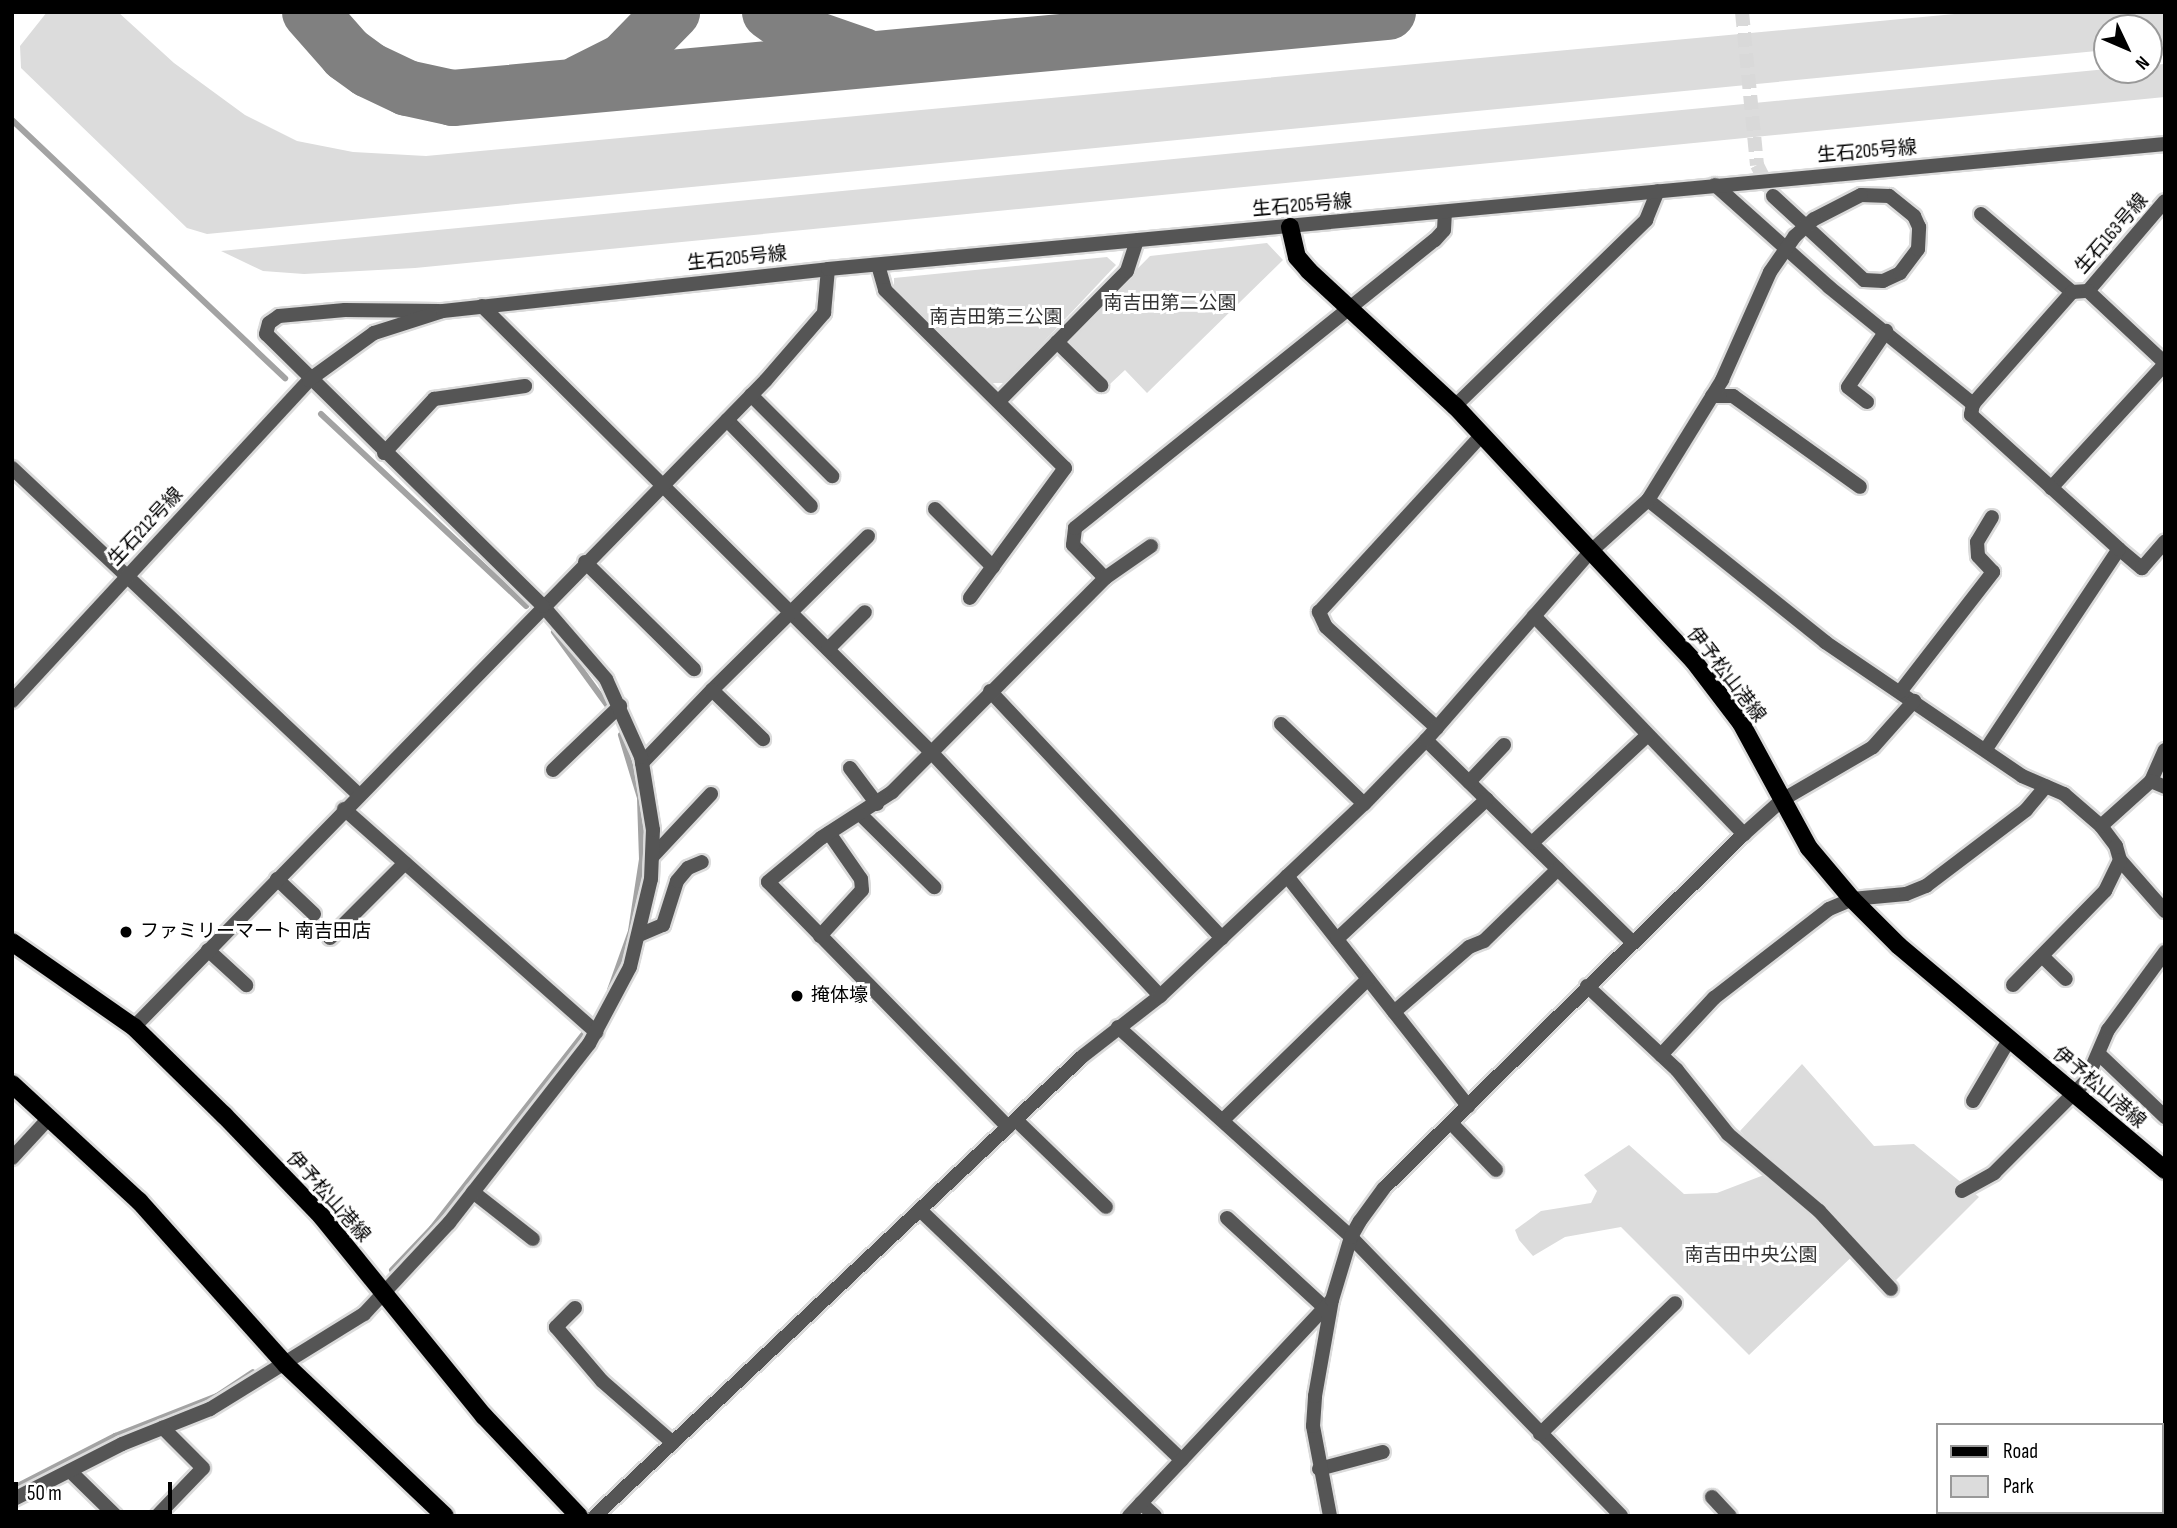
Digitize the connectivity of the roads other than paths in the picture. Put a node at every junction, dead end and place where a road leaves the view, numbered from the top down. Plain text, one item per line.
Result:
1 (2165, 144) edge
2 (1715, 185) junction
3 (1658, 191) junction
4 (1773, 197) tunnel mouth
5 (2165, 201) edge
6 (1445, 212) junction
7 (1981, 214) dead end
8 (1290, 227) junction
9 (1137, 241) junction
10 (1790, 242) junction
11 (878, 265) junction
12 (828, 269) junction
13 (2088, 291) junction
14 (2072, 292) junction
15 (482, 306) junction
16 (1353, 309) junction
17 (443, 311) junction
18 (1886, 331) junction
19 (1057, 342) junction
20 (2162, 371) edge
21 (309, 380) junction
22 (1101, 385) dead end
23 (525, 386) dead end
24 (751, 395) junction
25 (1712, 396) junction
26 (999, 401) junction
27 (1867, 402) dead end
28 (1973, 404) junction
29 (1455, 406) junction
30 (727, 420) junction
31 (1482, 435) junction
32 (384, 453) junction
33 (12, 468) edge
34 (832, 476) dead end
35 (663, 484) junction
36 (1860, 487) dead end
37 (2051, 488) junction
38 (1647, 500) junction
39 (811, 506) dead end
40 (935, 509) dead end
41 (1992, 517) dead end
42 (868, 536) dead end
43 (2165, 542) edge
44 (1151, 546) dead end
45 (2119, 550) junction
46 (1590, 552) junction
47 (585, 562) junction
48 (993, 567) junction
49 (129, 574) junction
50 (1105, 578) junction
51 (970, 598) dead end
52 (543, 606) junction
53 (865, 612) dead end
54 (793, 614) junction
55 (1534, 616) junction
56 (828, 649) junction
57 (694, 669) dead end
58 (712, 690) junction
59 (990, 691) junction
60 (1900, 692) junction
61 (12, 701) edge
62 (1914, 701) junction
63 (620, 706) junction
64 (1281, 724) dead end
65 (1437, 728) junction
66 (1648, 735) junction
67 (763, 739) dead end
68 (1426, 740) junction
69 (1504, 745) dead end
70 (1986, 749) junction
71 (2165, 750) edge
72 (932, 753) junction
73 (642, 763) junction
74 (850, 768) dead end
75 (553, 770) dead end
76 (1469, 782) junction
77 (2158, 784) edge
78 (2046, 786) junction
79 (711, 794) dead end
80 (359, 795) junction
81 (1487, 799) junction
82 (1782, 800) junction
83 (877, 804) junction
84 (1364, 804) junction
85 (345, 809) junction
86 (861, 815) junction
87 (2101, 827) junction
88 (829, 833) junction
89 (1744, 834) junction
90 (1531, 843) junction
91 (653, 856) junction
92 (2120, 860) junction
93 (702, 862) dead end
94 (405, 863) junction
95 (1558, 869) junction
96 (1287, 876) junction
97 (277, 879) junction
98 (934, 887) dead end
99 (1852, 899) junction
100 (2165, 911) edge
101 (314, 914) dead end
102 (639, 935) junction
103 (820, 936) junction
104 (330, 938) dead end
105 (1222, 938) junction
106 (1337, 939) junction
107 (1632, 942) junction
108 (12, 943) edge
109 (208, 950) junction
110 (2165, 952) edge
111 (2042, 956) junction
112 (1368, 979) junction
113 (2066, 979) dead end
114 (246, 985) dead end
115 (2013, 985) dead end
116 (1587, 986) junction
117 (1160, 996) junction
118 (1394, 1012) junction
119 (134, 1027) junction
120 (590, 1027) junction
121 (1118, 1027) junction
122 (2009, 1040) junction
123 (1661, 1055) junction
124 (2100, 1055) junction
125 (12, 1084) edge
126 (2073, 1094) junction
127 (1973, 1101) dead end
128 (1468, 1106) junction
129 (2165, 1117) edge
130 (49, 1118) junction
131 (1223, 1119) junction
132 (1012, 1123) junction
133 (1451, 1123) junction
134 (12, 1158) edge
135 (1496, 1170) dead end
136 (2165, 1170) edge
137 (1962, 1191) dead end
138 (473, 1192) junction
139 (1106, 1207) dead end
140 (920, 1210) junction
141 (1227, 1218) dead end
142 (1350, 1237) junction
143 (533, 1239) dead end
144 (1891, 1289) dead end
145 (383, 1293) junction
146 (1675, 1303) dead end
147 (1329, 1304) junction
148 (575, 1308) dead end
149 (286, 1364) junction
150 (163, 1428) junction
151 (1540, 1434) junction
152 (673, 1443) junction
153 (1383, 1452) dead end
154 (1182, 1460) junction
155 (1319, 1469) junction
156 (70, 1471) junction
157 (1712, 1497) dead end
158 (12, 1500) edge
159 (1141, 1503) junction
160 (116, 1516) edge
161 (157, 1516) edge
162 (445, 1516) edge
163 (579, 1516) edge
164 (595, 1516) edge
165 (1129, 1516) edge
166 (1155, 1516) edge
167 (1330, 1516) edge
168 (1621, 1516) edge
169 (1730, 1516) edge

1 - 2 street, 生石205号線
2 - 3 street, 生石205号線
2 - 10 street
3 - 6 street, 生石205号線
3 - 29 street
4 - 10 street, bridge
5 - 13 street, 生石163号線
6 - 8 street, 生石205号線
6 - 16 street
7 - 14 street
8 - 9 street, 生石205号線
8 - 16 main road, 伊予松山港線
9 - 11 street, 生石205号線
9 - 19 street
10 - 18 street
10 - 25 street
11 - 12 street, 生石205号線
11 - 26 street
12 - 15 street, 生石205号線
12 - 24 street
13 - 14 street
13 - 20 street
14 - 28 street
15 - 17 street, 生石205号線
15 - 35 street
16 - 29 main road, 伊予松山港線
16 - 50 street
17 - 21 street, 生石212号線
17 - 21 street
18 - 27 street
18 - 28 street
19 - 22 street
19 - 26 street
20 - 37 street
21 - 32 street
21 - 49 street, 生石212号線
23 - 32 street
24 - 30 street
24 - 34 street
25 - 36 street
25 - 38 street
26 - 48 street
28 - 37 street
29 - 31 main road, 伊予松山港線
30 - 35 street
30 - 39 street
31 - 46 main road, 伊予松山港線
31 - 65 street
32 - 52 street
33 - 49 street
35 - 47 street
35 - 54 street
37 - 45 street
38 - 46 street
38 - 60 street
40 - 48 street
41 - 60 street
42 - 54 street
43 - 45 street
44 - 50 street
45 - 70 street
46 - 55 street
46 - 82 main road, 伊予松山港線
47 - 52 street
47 - 57 street
48 - 51 street
49 - 61 street, 生石212号線
49 - 80 street
50 - 59 street
52 - 63 street
52 - 80 street
53 - 56 street
54 - 56 street
54 - 58 street
55 - 65 street
55 - 66 street
56 - 72 street
58 - 67 street
58 - 73 street
59 - 72 street
59 - 105 street
60 - 62 street
62 - 70 street
62 - 82 street
63 - 73 street
63 - 75 street
64 - 84 street
65 - 68 street
66 - 89 street
66 - 90 street
68 - 76 street
68 - 84 street
69 - 76 street
70 - 78 street
71 - 77 street
72 - 83 street
72 - 117 street
73 - 91 street
74 - 83 street
76 - 81 street
77 - 87 street
78 - 87 street
78 - 99 street
79 - 91 street
80 - 85 street
81 - 90 street
81 - 106 street
82 - 89 street
82 - 99 main road, 伊予松山港線
83 - 86 street
84 - 96 street
85 - 94 street
85 - 97 street
86 - 88 street
86 - 98 street
87 - 92 street
88 - 103 street
88 - 103 street
89 - 107 street
90 - 95 street
91 - 102 street
92 - 100 street
92 - 111 street
93 - 102 street
94 - 104 street
94 - 120 street
95 - 107 street
95 - 118 street
96 - 105 street
96 - 106 street
97 - 101 street
97 - 109 street
99 - 122 main road, 伊予松山港線
99 - 123 street
102 - 120 street
103 - 132 street
105 - 117 street
106 - 112 street
107 - 116 street
108 - 119 main road, 伊予松山港線
109 - 114 street
109 - 119 street
110 - 124 street
111 - 113 street
111 - 115 street
112 - 118 street
112 - 131 street
116 - 123 street
116 - 128 street
117 - 121 street
118 - 128 street
119 - 145 main road, 伊予松山港線
120 - 138 street
121 - 131 street
121 - 132 street
122 - 126 main road, 伊予松山港線
122 - 127 street
123 - 144 street
124 - 126 street
124 - 129 street
125 - 130 main road
126 - 136 main road, 伊予松山港線
126 - 137 street
128 - 133 street
130 - 134 street
130 - 149 main road
131 - 142 street
132 - 139 street
132 - 140 street
133 - 135 street
133 - 142 street
138 - 143 street
138 - 145 street
140 - 152 street
140 - 154 street
141 - 147 street
142 - 147 street
142 - 151 street
145 - 149 street
145 - 163 main road, 伊予松山港線
146 - 151 street
147 - 154 street
147 - 155 street
148 - 152 street
149 - 150 street
149 - 162 main road
150 - 156 street
150 - 161 street
151 - 168 street
152 - 164 street
153 - 155 street
154 - 159 street
155 - 167 street
156 - 158 street
156 - 160 street
157 - 169 street
159 - 165 street
159 - 166 street

